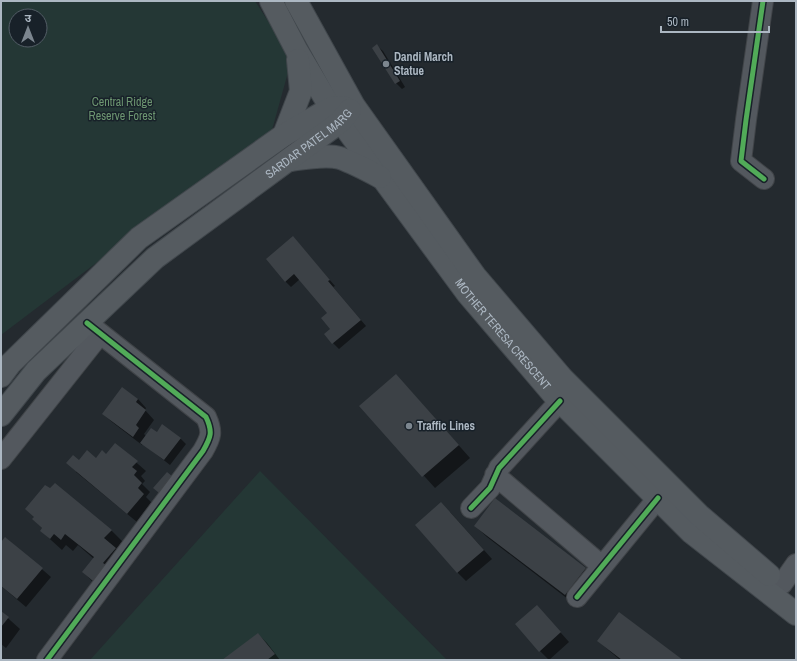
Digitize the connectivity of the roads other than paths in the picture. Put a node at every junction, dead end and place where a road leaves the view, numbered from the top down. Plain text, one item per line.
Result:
1 (271, 1) edge
2 (296, 1) edge
3 (764, 1) edge
4 (297, 51) junction
5 (341, 112) junction
6 (284, 135) junction
7 (288, 161) junction
8 (384, 179) junction
9 (764, 179) dead end
10 (93, 329) junction
11 (1, 376) edge
12 (560, 401) junction
13 (1, 415) edge
14 (1, 459) edge
15 (495, 475) junction
16 (658, 498) junction
17 (471, 508) dead end
18 (796, 564) edge
19 (602, 566) junction
20 (789, 590) edge
21 (577, 597) dead end
22 (796, 614) edge
23 (47, 660) edge

1 - 4 main road, MOTHER TERESA CRESCENT
2 - 5 main road, MOTHER TERESA CRESCENT
3 - 9 street
4 - 5 main road, MOTHER TERESA CRESCENT
4 - 6 main road
5 - 6 main road, SARDAR PATEL MARG
5 - 7 main road, SARDAR PATEL MARG
5 - 8 main road, MOTHER TERESA CRESCENT
5 - 20 main road, MOTHER TERESA CRESCENT
6 - 11 main road, SARDAR PATEL MARG
7 - 8 main road
7 - 10 main road, SARDAR PATEL MARG
8 - 12 main road, MOTHER TERESA CRESCENT
10 - 13 main road, SARDAR PATEL MARG
10 - 14 street
10 - 23 street
12 - 15 street
12 - 16 main road, MOTHER TERESA CRESCENT
15 - 17 street
15 - 19 street
16 - 19 street
16 - 22 main road, MOTHER TERESA CRESCENT
18 - 20 street
19 - 21 street

